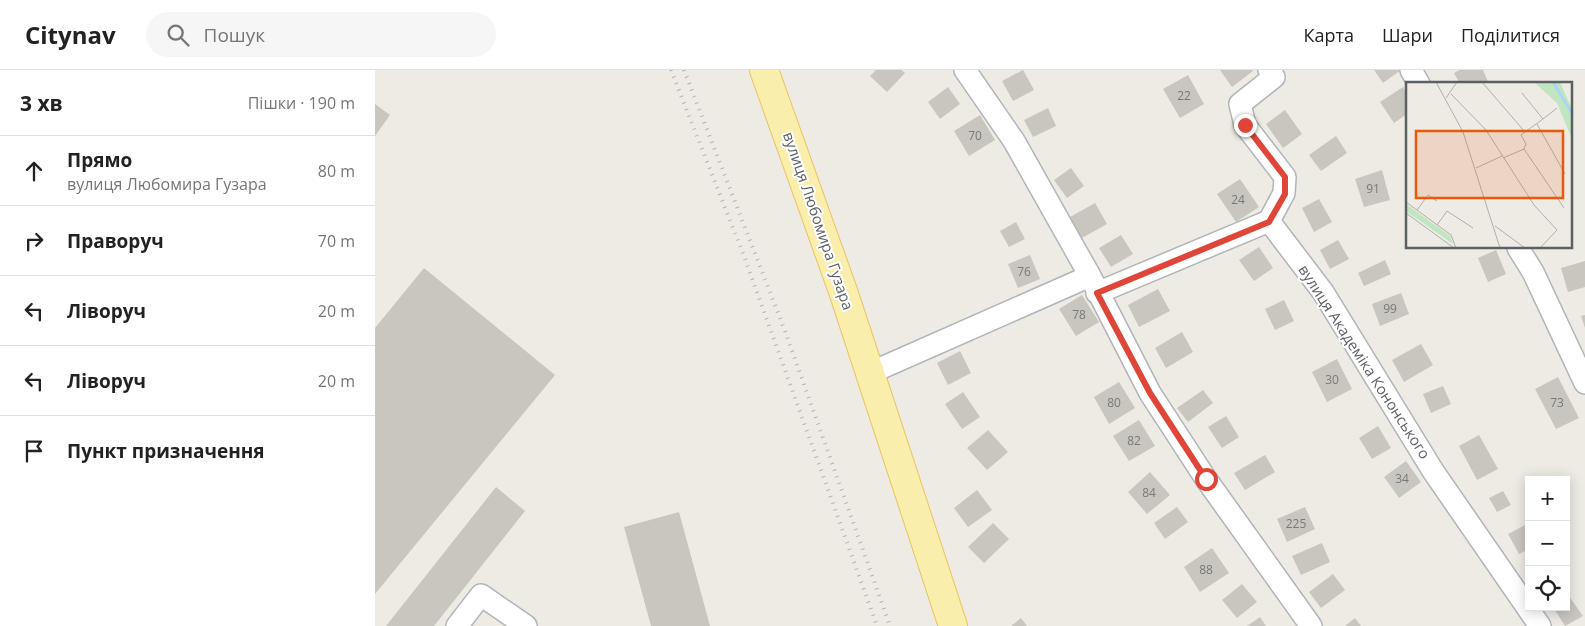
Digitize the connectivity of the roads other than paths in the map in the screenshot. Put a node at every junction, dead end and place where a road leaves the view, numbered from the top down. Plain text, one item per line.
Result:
1 (764, 70) edge
2 (965, 70) edge
3 (1411, 70) edge
4 (1276, 72) edge
5 (1418, 82) edge
6 (1269, 222) junction
7 (1519, 249) edge
8 (1093, 284) junction
9 (870, 373) junction
10 (1585, 383) edge
11 (457, 626) edge
12 (526, 626) edge
13 (953, 626) edge
14 (1311, 626) edge
15 (1540, 626) edge

1 - 9 main road, вулиця Любомира Гузара
2 - 8 street
3 - 5 street
4 - 6 street
6 - 8 street
6 - 15 street, вулиця Академіка Кононського
7 - 10 street
8 - 9 street
8 - 14 street
9 - 13 main road, вулиця Любомира Гузара
11 - 12 street

